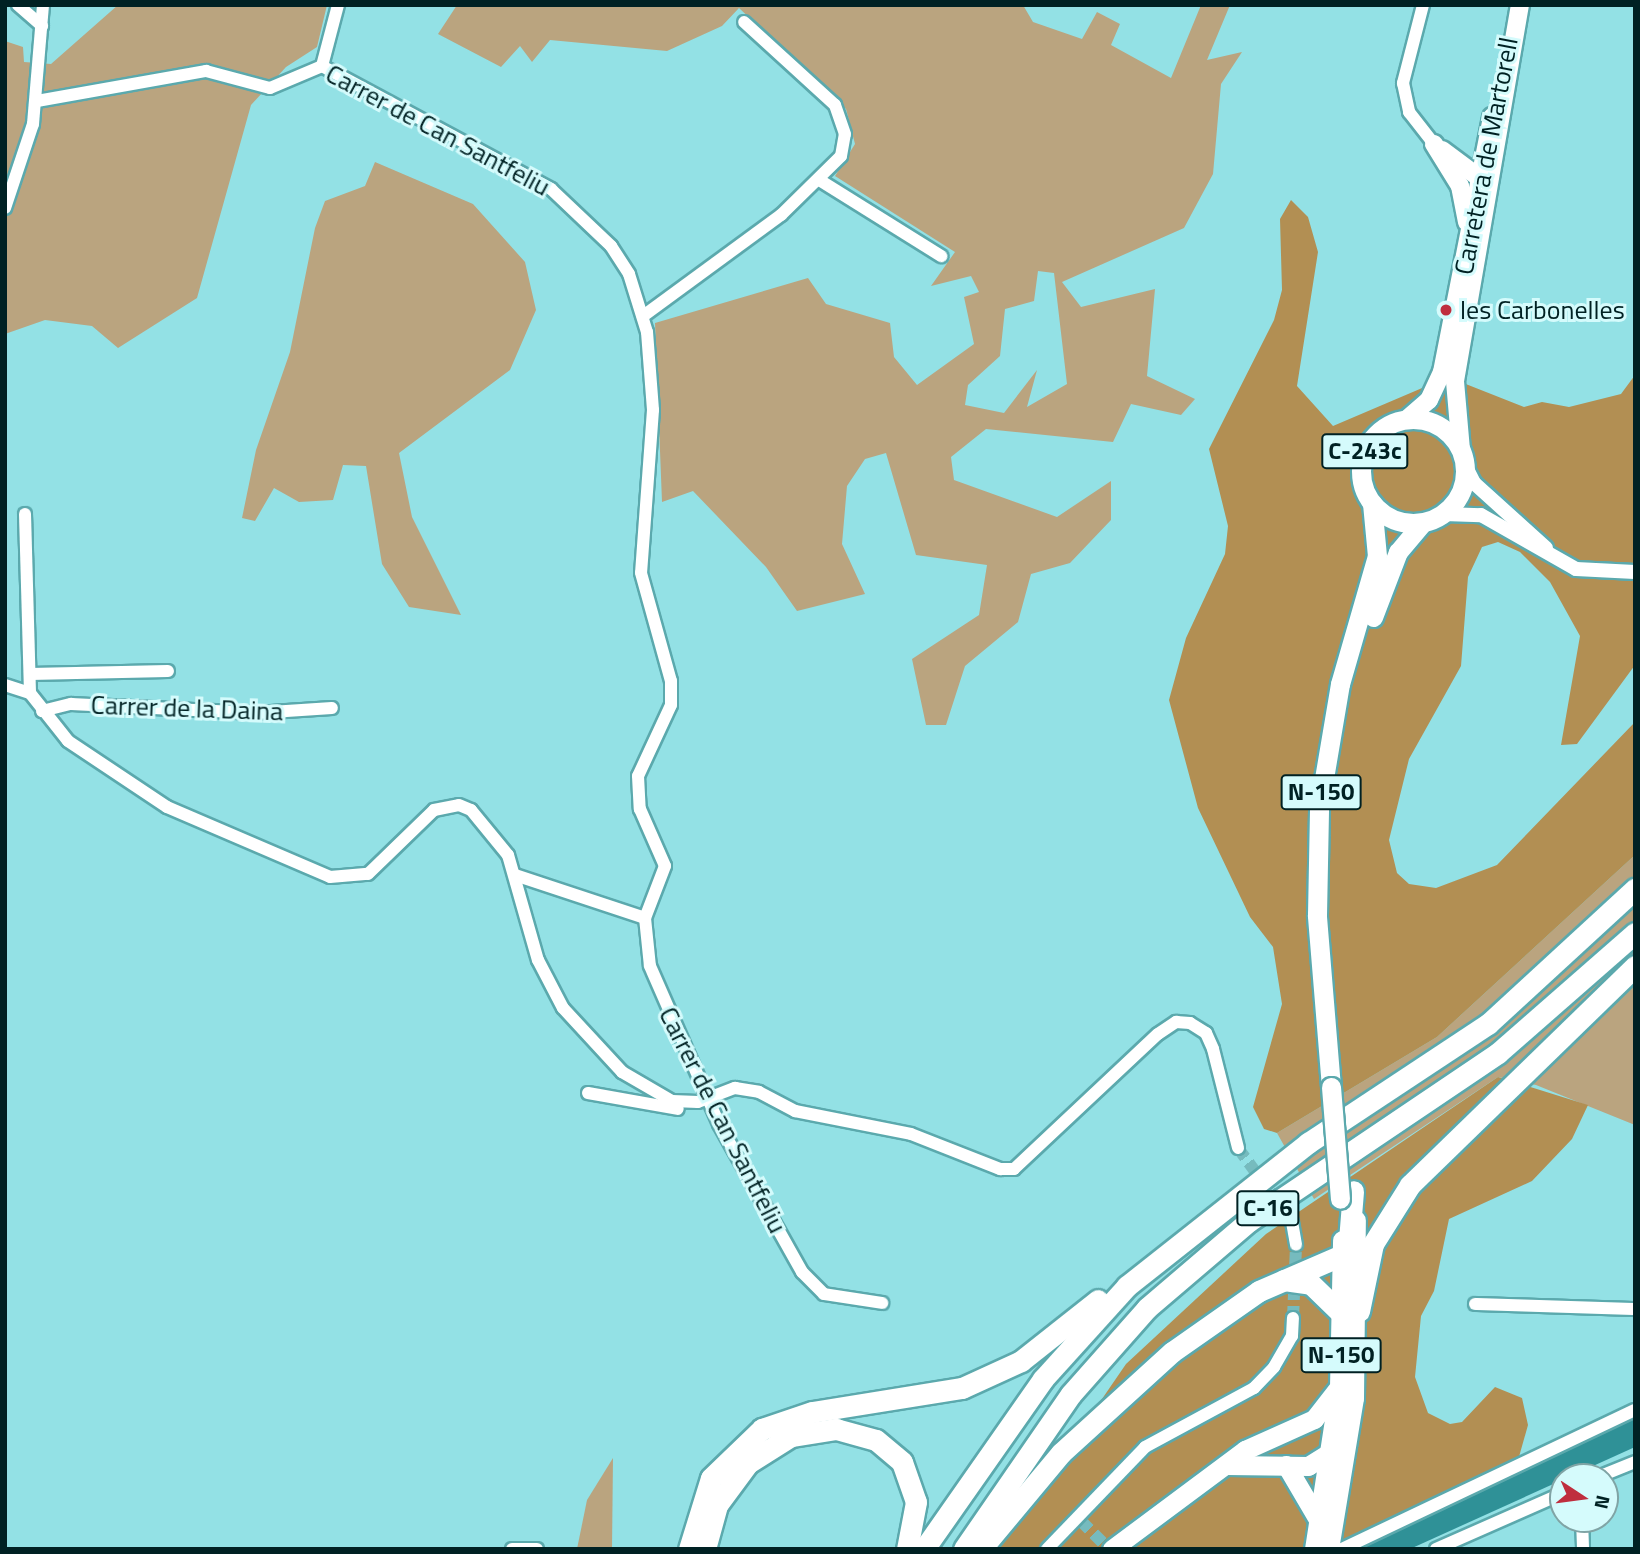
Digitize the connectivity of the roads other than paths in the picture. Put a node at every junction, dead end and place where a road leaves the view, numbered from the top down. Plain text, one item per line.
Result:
1 (18, 5) edge
2 (43, 5) edge
3 (338, 5) edge
4 (1423, 5) edge
5 (1520, 5) edge
6 (744, 22) dead end
7 (42, 26) junction
8 (322, 66) junction
9 (37, 101) junction
10 (1489, 134) junction
11 (1434, 144) junction
12 (1455, 160) junction
13 (1481, 173) junction
14 (821, 181) junction
15 (5, 208) edge
16 (1487, 210) junction
17 (1467, 240) junction
18 (941, 256) dead end
19 (643, 316) junction
20 (1407, 419) junction
21 (1463, 458) junction
22 (1371, 503) junction
23 (25, 514) dead end
24 (1444, 514) junction
25 (1422, 523) junction
26 (1551, 559) junction
27 (1635, 572) edge
28 (168, 671) dead end
29 (30, 674) junction
30 (5, 685) edge
31 (30, 693) junction
32 (332, 708) dead end
33 (43, 711) junction
34 (515, 875) junction
35 (1635, 889) edge
36 (645, 918) junction
37 (1635, 933) edge
38 (1635, 966) edge
39 (1337, 1084) junction
40 (588, 1093) dead end
41 (708, 1097) junction
42 (688, 1104) junction
43 (1238, 1147) tunnel mouth
44 (1347, 1195) junction
45 (1292, 1222) tunnel mouth
46 (1296, 1245) tunnel mouth
47 (1167, 1250) junction
48 (1342, 1255) junction
49 (1282, 1280) junction
50 (882, 1303) dead end
51 (1475, 1304) dead end
52 (1635, 1309) edge
53 (1350, 1312) junction
54 (1293, 1318) tunnel mouth
55 (1347, 1392) junction
56 (1635, 1410) edge
57 (1289, 1432) junction
58 (1332, 1454) junction
59 (1286, 1465) junction
60 (1224, 1466) junction
61 (1339, 1499) junction
62 (1549, 1499) edge
63 (1325, 1542) edge
64 (512, 1549) edge
65 (537, 1549) edge
66 (689, 1549) edge
67 (705, 1549) edge
68 (907, 1549) edge
69 (924, 1549) edge
70 (964, 1549) edge
71 (981, 1549) edge
72 (1047, 1549) edge
73 (1112, 1549) edge
74 (1436, 1549) edge

1 - 7 street
2 - 7 street
3 - 8 street
4 - 11 street
5 - 10 main road, Carretera de Martorell / C-243c
5 - 16 main road, Carretera de Martorell / C-243c
6 - 14 street
7 - 9 street
8 - 9 street, Carrer de Can Santfeliu
8 - 19 street, Carrer de Can Santfeliu
9 - 15 street
10 - 12 main road
10 - 13 main road, Carretera de Martorell / C-243c
11 - 12 main road
11 - 17 main road
12 - 13 main road
13 - 16 main road
13 - 17 main road, Carretera de Martorell / C-243c
14 - 18 street
14 - 19 street
16 - 21 main road, Carretera de Martorell / C-243c
17 - 20 main road, Carretera de Martorell / C-243c
19 - 36 street, Carrer de Can Santfeliu
20 - 21 main road, C-243c
20 - 22 main road, C-243c
21 - 24 main road, C-243c
21 - 26 street, C-243c
22 - 25 main road, C-243c
22 - 39 main road, N-150
23 - 29 street
24 - 25 main road
24 - 26 street
25 - 39 main road, N-150
26 - 27 street
28 - 29 street
29 - 31 street
30 - 31 street
31 - 33 street
32 - 33 street, Carrer de la Daina
33 - 34 street
34 - 36 street
34 - 42 street
35 - 47 highway, C-16
36 - 41 street, Carrer de Can Santfeliu
37 - 70 highway, C-16
38 - 53 highway
39 - 44 main road, N-150, bridge
40 - 42 street
41 - 42 street
41 - 43 street
41 - 50 street, Carrer de Can Santfeliu
44 - 48 highway
44 - 53 main road, N-150
45 - 46 street
47 - 66 highway
47 - 69 highway, C-16
48 - 49 highway
48 - 53 main road, N-150
49 - 53 highway
49 - 71 highway
51 - 52 street
53 - 55 main road, N-150
54 - 72 street
55 - 57 main road
55 - 58 main road
55 - 61 main road, N-150
56 - 63 street
57 - 58 main road
57 - 60 main road
58 - 59 main road
58 - 61 main road
58 - 63 main road
59 - 60 main road
59 - 63 main road
60 - 73 main road
61 - 63 main road, N-150
62 - 74 street
64 - 65 street
67 - 68 highway

